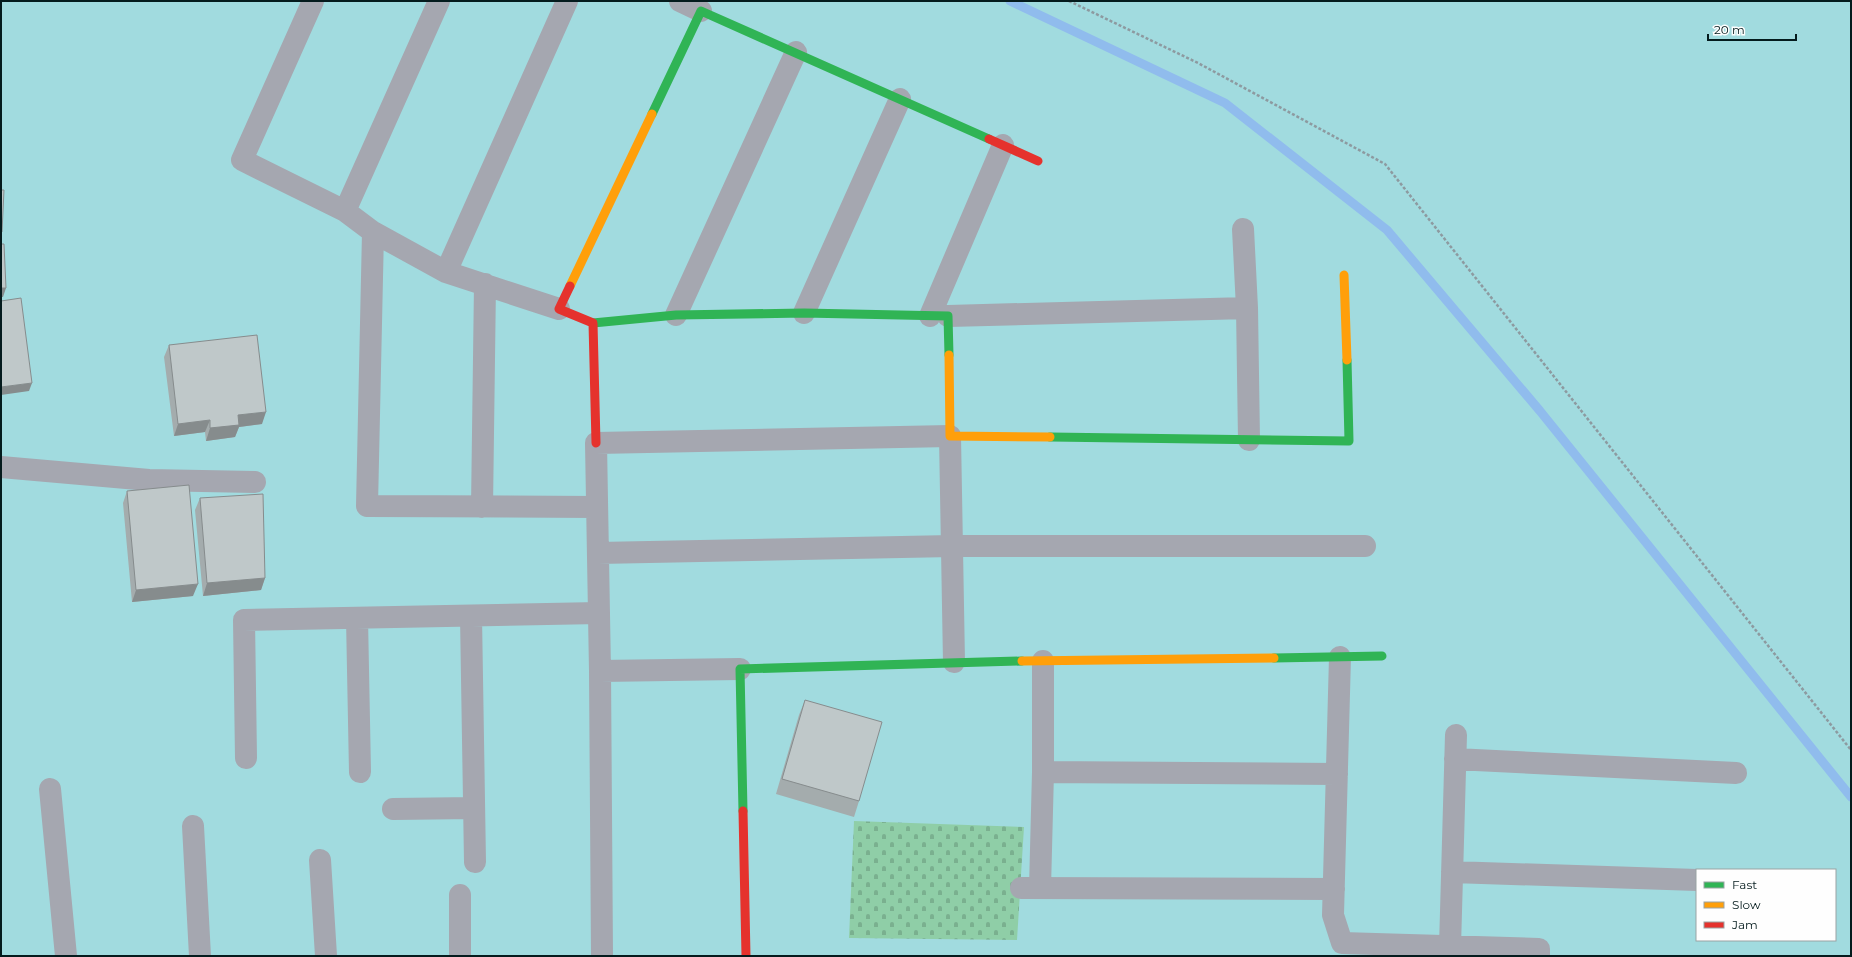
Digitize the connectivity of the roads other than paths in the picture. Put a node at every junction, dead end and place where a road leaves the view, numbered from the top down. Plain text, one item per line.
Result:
1 (439, 1) edge
2 (567, 1) edge
3 (680, 1) edge
4 (309, 3) edge
5 (701, 11) junction
6 (796, 52) junction
7 (900, 99) junction
8 (1003, 145) junction
9 (1038, 161) dead end
10 (345, 211) junction
11 (1243, 229) dead end
12 (373, 232) junction
13 (446, 272) junction
14 (1344, 275) dead end
15 (485, 284) junction
16 (1247, 308) junction
17 (559, 309) junction
18 (804, 313) junction
19 (676, 316) junction
20 (939, 316) junction
21 (594, 322) junction
22 (950, 436) junction
23 (1249, 440) junction
24 (596, 443) junction
25 (1, 467) edge
26 (255, 482) dead end
27 (482, 507) junction
28 (597, 507) junction
29 (952, 546) junction
30 (1365, 546) dead end
31 (598, 553) junction
32 (599, 613) junction
33 (471, 616) junction
34 (357, 618) junction
35 (1382, 656) dead end
36 (1340, 657) junction
37 (1043, 660) junction
38 (954, 662) junction
39 (740, 669) junction
40 (600, 672) junction
41 (1456, 735) dead end
42 (246, 758) dead end
43 (1456, 759) junction
44 (360, 772) dead end
45 (1043, 772) junction
46 (1736, 773) dead end
47 (1337, 774) junction
48 (50, 789) dead end
49 (474, 808) junction
50 (393, 809) dead end
51 (193, 826) dead end
52 (320, 860) dead end
53 (475, 862) dead end
54 (1452, 872) junction
55 (1696, 880) edge
56 (1334, 889) junction
57 (460, 895) dead end
58 (1450, 947) junction
59 (1420, 951) edge
60 (66, 956) edge
61 (200, 956) edge
62 (326, 956) edge
63 (460, 956) edge
64 (602, 956) edge
65 (746, 956) edge
66 (1539, 956) edge

1 - 10 street
2 - 13 street
3 - 5 street
4 - 10 street
5 - 6 street
5 - 17 street
6 - 7 street
6 - 19 street
7 - 8 street
7 - 18 street
8 - 9 street
8 - 20 street
10 - 12 street
11 - 16 street
12 - 13 street
12 - 27 street
13 - 15 street
14 - 23 street
15 - 17 street
15 - 27 street
16 - 20 street
16 - 23 street
17 - 21 street
18 - 19 street
18 - 20 street
19 - 21 street
20 - 22 street
21 - 24 street
22 - 23 street
22 - 24 street
22 - 29 street
24 - 28 street
25 - 26 street
27 - 28 street
28 - 31 street
29 - 30 street
29 - 31 street
29 - 38 street
31 - 32 street
32 - 33 street
32 - 40 street
33 - 34 street
33 - 49 street
34 - 42 street
34 - 44 street
35 - 36 street
36 - 37 street
36 - 47 street
37 - 38 street
37 - 45 street
38 - 39 street
39 - 40 street
39 - 65 street
40 - 64 street
41 - 43 street
43 - 46 street
43 - 54 street
45 - 47 street
45 - 56 street
47 - 56 street
48 - 60 street
49 - 50 street
49 - 53 street
51 - 61 street
52 - 62 street
54 - 55 street
54 - 58 street
56 - 59 street
57 - 63 street
58 - 59 street
58 - 66 street

